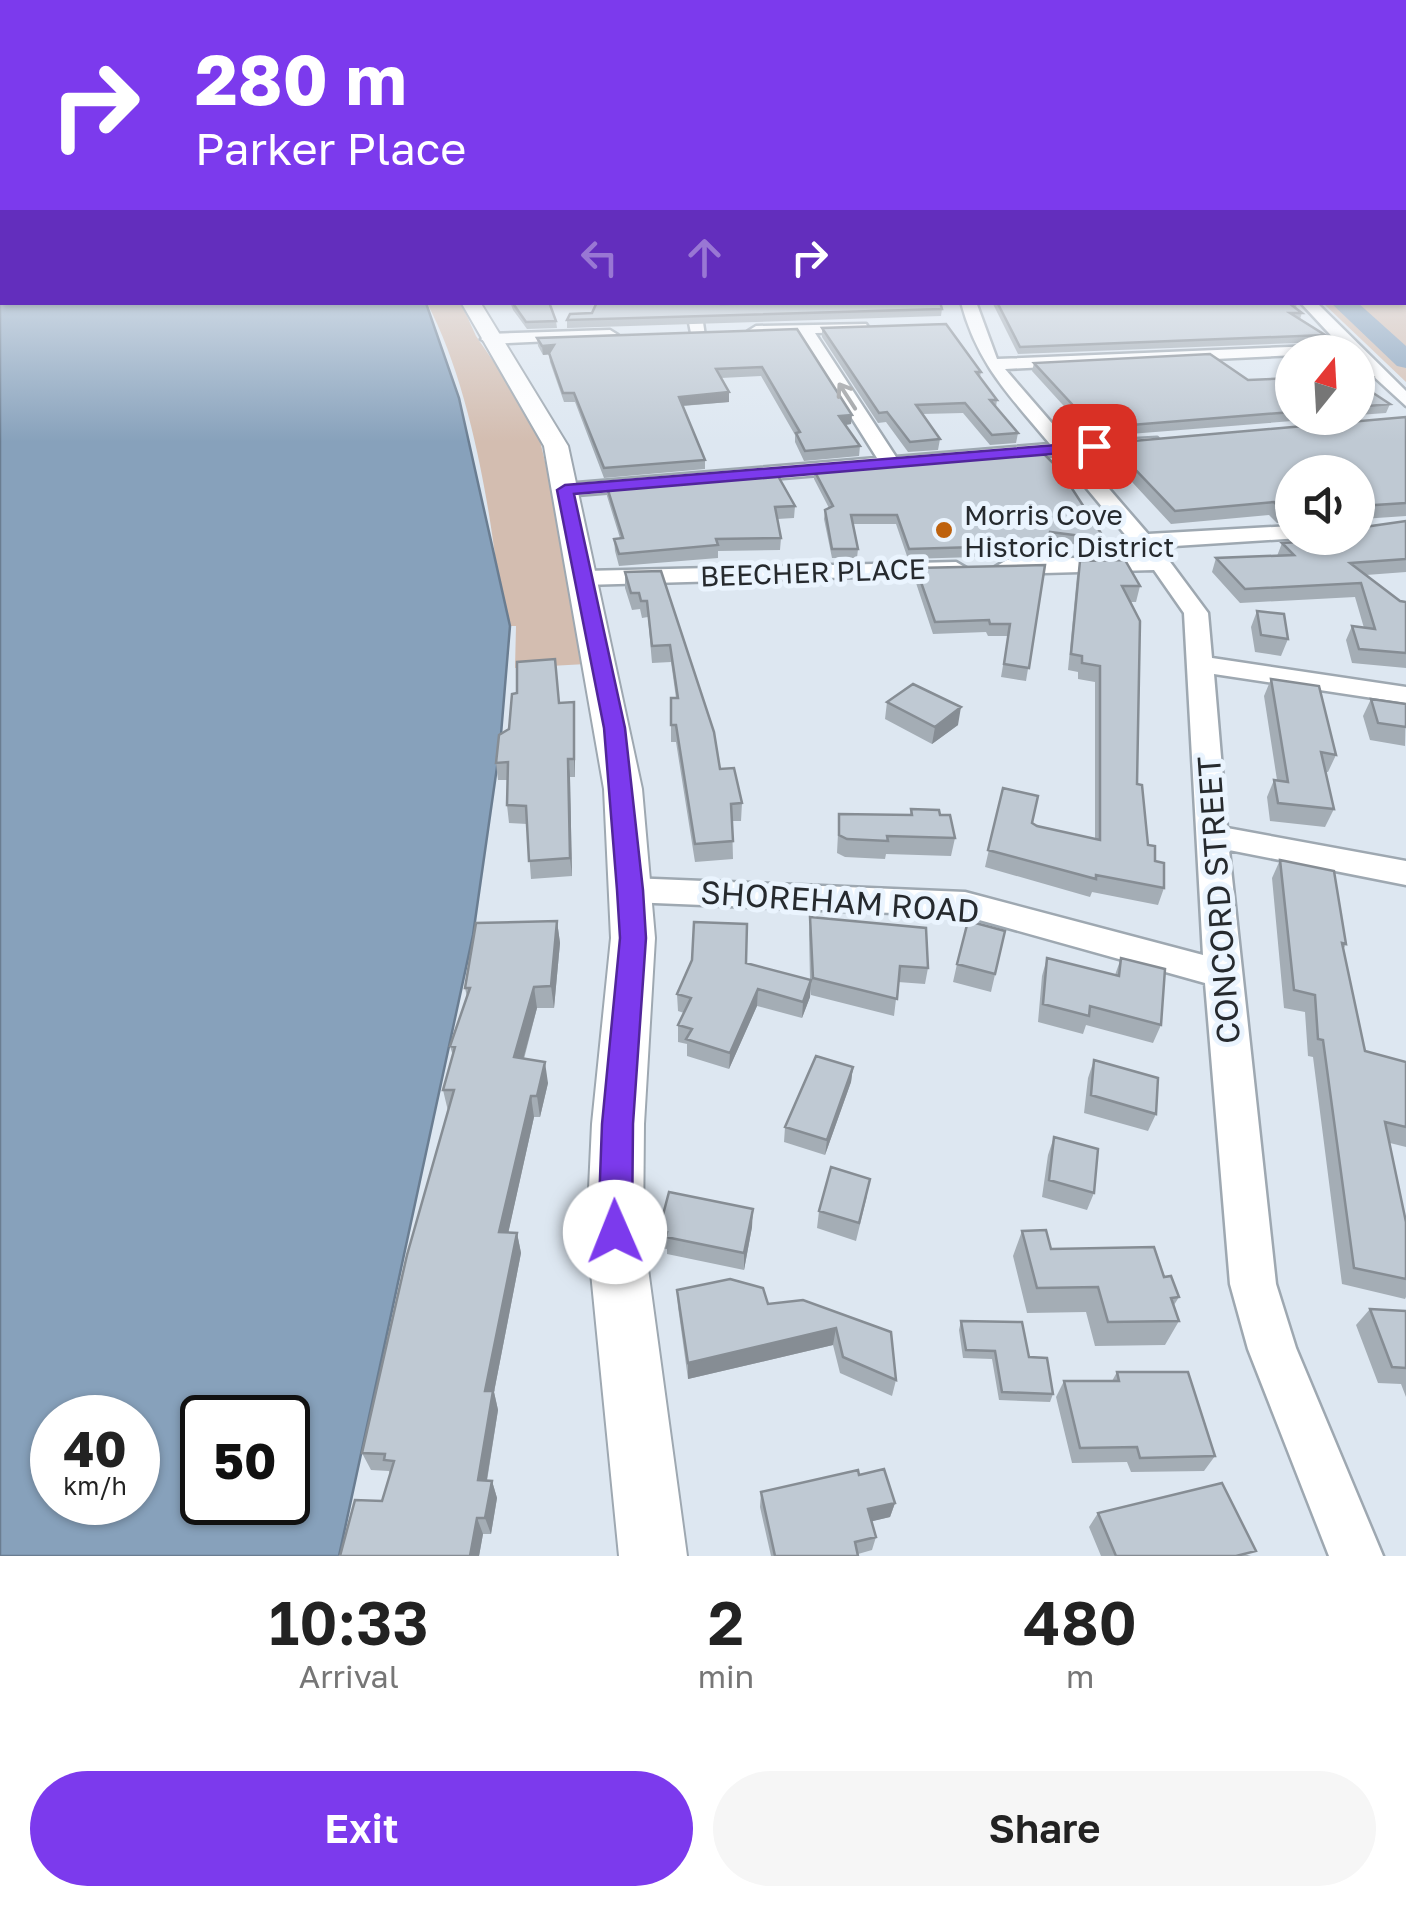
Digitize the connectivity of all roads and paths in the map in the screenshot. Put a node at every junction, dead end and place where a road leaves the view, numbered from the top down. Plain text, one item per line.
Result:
1 (694, 305) edge
2 (1310, 305) edge
3 (966, 317) edge
4 (480, 321) edge
5 (880, 326) edge
6 (804, 329) junction
7 (625, 335) edge
8 (1339, 335) edge
9 (1275, 355) edge
10 (992, 364) junction
11 (1375, 371) edge
12 (1406, 401) edge
13 (1164, 441) edge
14 (1064, 448) junction
15 (890, 463) junction
16 (565, 490) junction
17 (1275, 535) edge
18 (1151, 552) junction
19 (584, 578) junction
20 (1200, 664) junction
21 (1406, 695) edge
22 (1213, 836) junction
23 (1406, 873) edge
24 (630, 890) junction
25 (1222, 974) junction
26 (653, 1556) edge
27 (1356, 1556) edge

1 - 6 street
2 - 8 street
3 - 10 street, CONCORD STREET
4 - 7 street
4 - 16 main road
5 - 6 street
15 -> 6 street
9 - 10 street
10 - 14 street, CONCORD STREET
11 - 12 street
13 - 14 street
14 - 15 street
14 - 18 street, CONCORD STREET
15 - 16 street
16 - 19 main road
17 - 18 street, BEECHER PLACE
18 - 19 street, BEECHER PLACE
18 - 20 street, CONCORD STREET
19 - 24 main road
20 - 21 street
20 - 22 street, CONCORD STREET
22 - 23 street
22 - 25 street, CONCORD STREET
24 - 25 street, SHOREHAM ROAD
24 - 26 main road
25 - 27 street, CONCORD STREET

